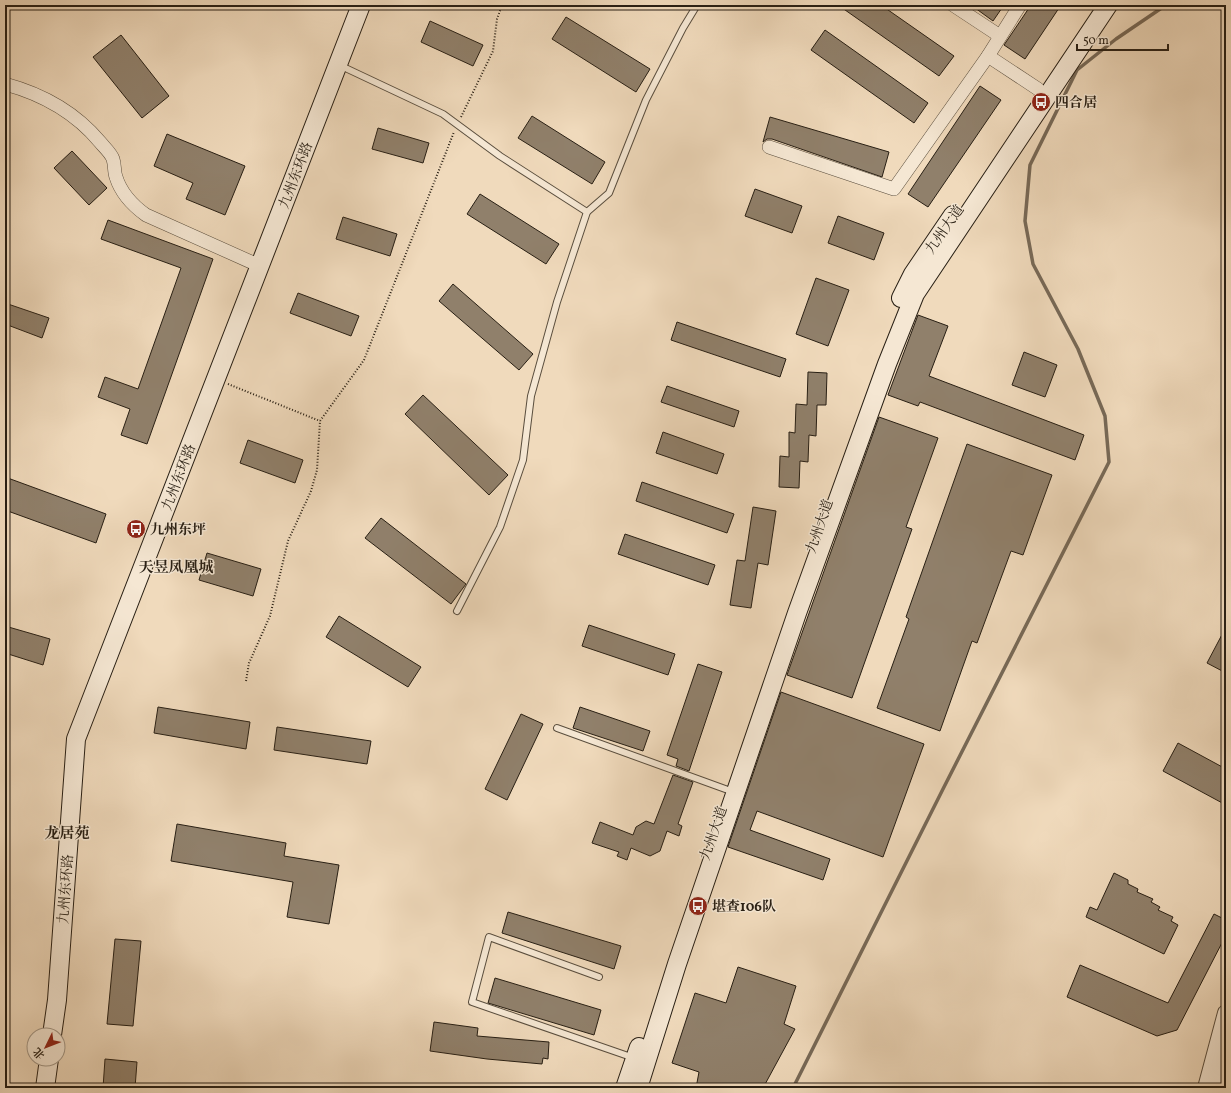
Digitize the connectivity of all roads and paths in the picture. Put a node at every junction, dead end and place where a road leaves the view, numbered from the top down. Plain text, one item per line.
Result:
1 (361, 5) edge
2 (502, 5) edge
3 (697, 5) edge
4 (953, 5) edge
5 (1020, 5) edge
6 (1094, 5) edge
7 (1108, 5) edge
8 (1000, 36) junction
9 (988, 56) junction
10 (338, 65) junction
11 (5, 84) edge
12 (1038, 89) junction
13 (457, 124) junction
14 (769, 147) dead end
15 (587, 212) junction
16 (260, 266) junction
17 (216, 379) junction
18 (320, 420) junction
19 (457, 612) dead end
20 (246, 681) dead end
21 (557, 728) dead end
22 (728, 790) junction
23 (599, 977) dead end
24 (1226, 1012) edge
25 (53, 1027) edge
26 (635, 1058) junction
27 (1226, 1060) edge
28 (48, 1067) edge
29 (1217, 1083) edge
30 (45, 1088) edge
31 (625, 1088) edge
32 (638, 1088) edge

1 - 10 main road, 九州东环路
2 - 13 path
3 - 15 lane
4 - 8 street
5 - 8 street
6 - 12 main road, 九州大道
7 - 32 main road
8 - 9 street
9 - 12 street
9 - 14 street
10 - 13 lane
10 - 16 main road, 九州东环路
11 - 16 street
12 - 22 main road, 九州大道
13 - 15 lane
13 - 18 path
15 - 19 lane
16 - 17 main road, 九州东环路
17 - 18 path
17 - 25 main road, 九州东环路
18 - 20 path
21 - 22 lane
22 - 26 main road, 九州大道
23 - 26 lane
24 - 29 street
26 - 31 main road, 九州大道
27 - 29 street
28 - 30 main road

